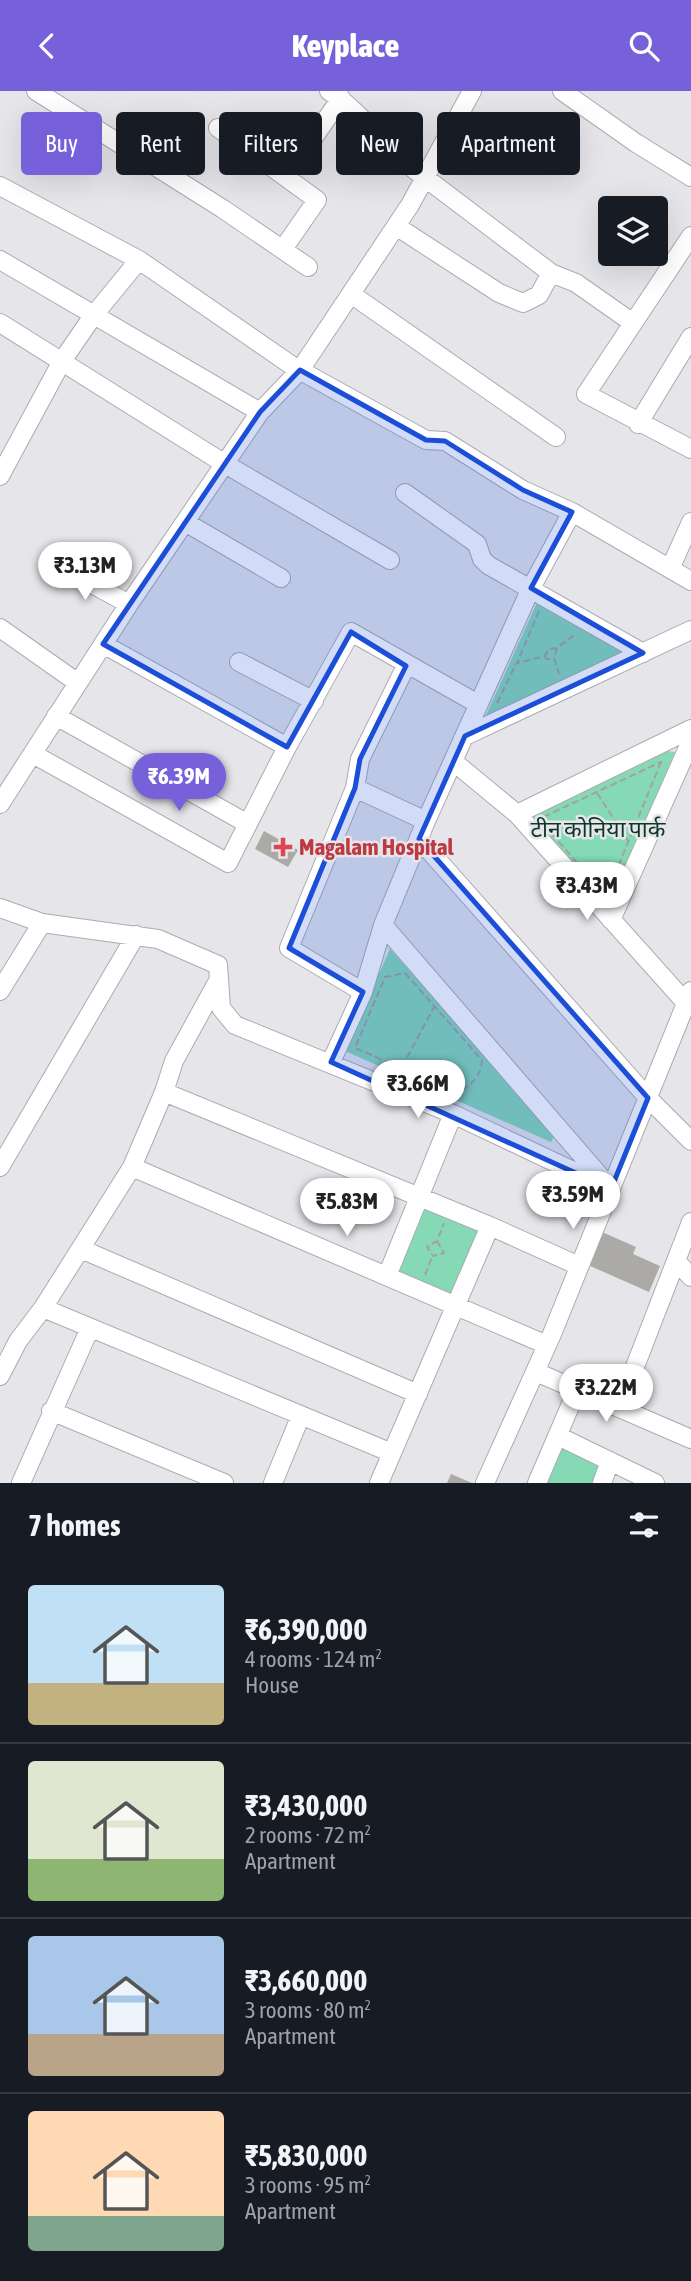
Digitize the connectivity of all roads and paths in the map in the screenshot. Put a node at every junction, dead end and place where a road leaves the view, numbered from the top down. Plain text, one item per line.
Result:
1 (36, 91) edge
2 (472, 91) edge
3 (562, 91) edge
4 (335, 95) edge
5 (218, 128) dead end
6 (287, 176) junction
7 (691, 177) edge
8 (426, 178) junction
9 (0, 186) edge
10 (396, 226) junction
11 (691, 236) edge
12 (283, 249) junction
13 (0, 260) edge
14 (139, 260) junction
15 (308, 267) dead end
16 (551, 273) junction
17 (351, 294) junction
18 (93, 316) junction
19 (634, 323) junction
20 (2, 329) edge
21 (691, 337) edge
22 (62, 361) junction
23 (300, 370) junction
24 (260, 412) junction
25 (638, 423) junction
26 (556, 437) dead end
27 (691, 449) edge
28 (225, 464) junction
29 (0, 476) edge
30 (405, 493) dead end
31 (572, 512) junction
32 (186, 522) junction
33 (691, 522) edge
34 (390, 559) dead end
35 (59, 566) dead end
36 (670, 569) junction
37 (281, 579) dead end
38 (691, 581) edge
39 (531, 588) junction
40 (129, 604) junction
41 (542, 604) dead end
42 (592, 622) junction
43 (0, 628) edge
44 (691, 630) edge
45 (103, 644) junction
46 (557, 648) junction
47 (643, 653) junction
48 (545, 656) junction
49 (554, 658) junction
50 (239, 662) dead end
51 (517, 663) junction
52 (406, 666) junction
53 (561, 679) dead end
54 (78, 683) junction
55 (313, 701) junction
56 (506, 704) dead end
57 (489, 708) junction
58 (56, 716) junction
59 (691, 730) edge
60 (465, 736) junction
61 (691, 741) edge
62 (287, 747) junction
63 (33, 754) junction
64 (454, 762) junction
65 (355, 788) junction
66 (597, 792) junction
67 (0, 804) edge
68 (517, 814) junction
69 (426, 821) junction
70 (247, 824) junction
71 (419, 839) junction
72 (628, 842) junction
73 (0, 908) edge
74 (611, 920) junction
75 (42, 923) junction
76 (383, 925) junction
77 (136, 935) junction
78 (221, 976) junction
79 (0, 991) edge
80 (363, 992) junction
81 (689, 997) edge
82 (435, 1006) junction
83 (331, 1062) junction
84 (401, 1068) junction
85 (391, 1088) junction
86 (164, 1092) junction
87 (648, 1097) junction
88 (453, 1114) junction
89 (691, 1142) edge
90 (0, 1167) edge
91 (132, 1167) junction
92 (611, 1189) junction
93 (421, 1197) junction
94 (450, 1209) junction
95 (691, 1222) edge
96 (490, 1226) junction
97 (437, 1241) junction
98 (81, 1249) junction
99 (433, 1256) junction
100 (676, 1261) junction
101 (579, 1266) junction
102 (387, 1276) junction
103 (691, 1277) edge
104 (419, 1290) junction
105 (455, 1306) junction
106 (43, 1308) junction
107 (90, 1328) junction
108 (547, 1345) junction
109 (536, 1372) junction
110 (0, 1375) edge
111 (577, 1390) junction
112 (418, 1394) junction
113 (619, 1408) junction
114 (51, 1411) junction
115 (301, 1415) junction
116 (558, 1436) junction
117 (691, 1439) edge
118 (392, 1453) junction
119 (610, 1461) junction
120 (21, 1483) edge
121 (224, 1483) edge
122 (273, 1483) edge
123 (379, 1483) edge
124 (485, 1483) edge
125 (537, 1483) edge
126 (601, 1483) edge
127 (654, 1483) edge

1 - 12 street
2 - 8 street
3 - 7 street
4 - 6 street
4 - 8 street
5 - 6 street
6 - 12 street
8 - 10 street
8 - 16 street
9 - 14 street
10 - 16 street
10 - 17 street
11 - 19 street
12 - 15 street
13 - 18 street
14 - 18 street
14 - 23 street
16 - 19 street
17 - 23 street
17 - 26 street
18 - 22 street
18 - 24 street
19 - 25 street
20 - 22 street
21 - 25 street
22 - 28 street
22 - 29 street
23 - 24 street
23 - 31 street
24 - 28 street
25 - 27 street
28 - 32 street
28 - 34 street
30 - 39 street
31 - 36 street
31 - 39 street
32 - 37 street
32 - 40 street
33 - 36 street
35 - 40 street
36 - 38 street
39 - 42 street
39 - 57 street
40 - 45 street
41 - 51 path
42 - 46 path
42 - 47 street
43 - 54 street
44 - 47 street
45 - 54 street
45 - 62 street
46 - 48 path
46 - 49 path
47 - 60 street
48 - 49 path
48 - 51 path
49 - 53 path
50 - 55 street
51 - 57 path
52 - 55 street
52 - 57 street
52 - 65 street
54 - 58 street
55 - 62 street
56 - 57 path
57 - 60 street
58 - 63 street
58 - 70 street
59 - 68 street
60 - 64 street
61 - 74 street
62 - 70 street
63 - 67 street
63 - 70 street
64 - 68 street
64 - 69 street
65 - 69 street
65 - 80 street
66 - 72 path
66 - 72 path
66 - 72 path
68 - 74 street
69 - 71 street
71 - 76 street
71 - 87 street
73 - 75 street
74 - 81 street
75 - 77 street
75 - 79 street
76 - 80 street
76 - 92 street
77 - 78 street
77 - 90 street
78 - 83 street
78 - 86 street
80 - 83 street
81 - 87 street
82 - 84 path
82 - 84 path
82 - 84 path
83 - 85 street
84 - 85 path
85 - 88 street
86 - 91 street
86 - 93 street
87 - 89 street
87 - 92 street
88 - 92 street
88 - 93 street
91 - 98 street
91 - 102 street
92 - 101 street
93 - 94 street
93 - 102 street
94 - 96 street
94 - 97 path
95 - 100 street
96 - 101 street
96 - 105 street
97 - 99 path
97 - 99 path
98 - 106 street
98 - 112 street
99 - 104 path
100 - 103 street
100 - 113 street
101 - 108 street
102 - 104 street
104 - 105 street
105 - 108 street
105 - 112 street
106 - 107 street
106 - 110 street
107 - 114 street
107 - 115 street
108 - 109 street
109 - 111 street
109 - 124 street
111 - 113 street
111 - 116 street
112 - 118 street
113 - 117 street
114 - 120 street
114 - 121 street
115 - 118 street
115 - 122 street
116 - 119 street
116 - 125 street
118 - 123 street
119 - 126 street
119 - 127 street

